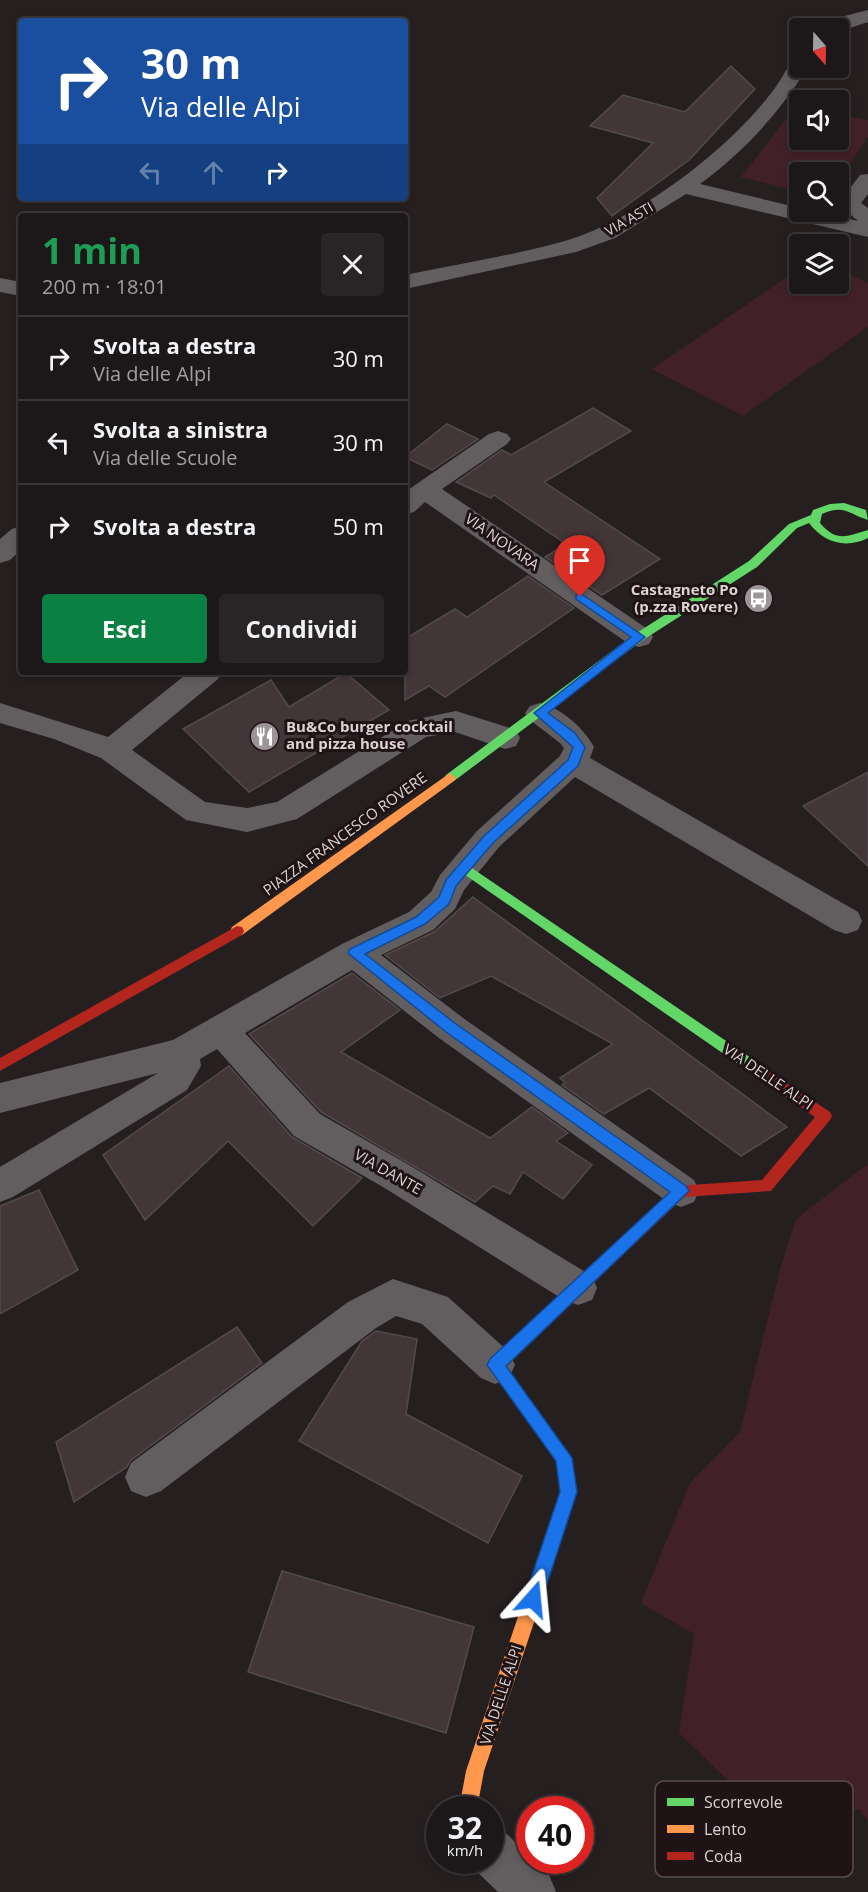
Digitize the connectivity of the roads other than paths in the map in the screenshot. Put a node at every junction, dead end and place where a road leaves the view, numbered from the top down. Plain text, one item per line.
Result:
1 (868, 16) edge
2 (849, 21) edge
3 (791, 78) edge
4 (868, 180) edge
5 (683, 187) junction
6 (868, 218) edge
7 (868, 230) edge
8 (408, 281) edge
9 (0, 285) edge
10 (18, 288) edge
11 (498, 439) dead end
12 (415, 497) edge
13 (865, 510) edge
14 (814, 517) junction
15 (867, 535) edge
16 (18, 538) edge
17 (841, 540) junction
18 (813, 547) dead end
19 (0, 554) edge
20 (783, 556) dead end
21 (753, 564) junction
22 (639, 637) junction
23 (204, 675) edge
24 (0, 713) edge
25 (540, 713) junction
26 (505, 738) junction
27 (112, 750) junction
28 (573, 762) junction
29 (463, 867) junction
30 (846, 921) dead end
31 (354, 953) junction
32 (221, 1030) junction
33 (182, 1052) junction
34 (0, 1065) edge
35 (0, 1098) edge
36 (0, 1186) edge
37 (681, 1191) junction
38 (578, 1288) junction
39 (495, 1365) junction
40 (146, 1477) dead end
41 (471, 1796) edge
42 (504, 1865) edge
43 (532, 1892) edge

1 - 2 street
3 - 5 street, VIA ASTI
4 - 6 street
5 - 7 street
5 - 8 street, VIA ASTI
9 - 10 street
11 - 12 street, VIA NOVARA
12 - 22 street, VIA NOVARA
13 - 14 street, PIAZZA FRANCESCO ROVERE
14 - 17 street
14 - 21 street, PIAZZA FRANCESCO ROVERE
15 - 17 street
16 - 19 street
17 - 18 street
20 - 21 street, PIAZZA FRANCESCO ROVERE
21 - 22 street, PIAZZA FRANCESCO ROVERE
22 - 25 street, PIAZZA FRANCESCO ROVERE
23 - 27 street
24 - 27 street
25 - 26 street, PIAZZA FRANCESCO ROVERE
25 - 28 street
26 - 27 street
26 - 34 street, PIAZZA FRANCESCO ROVERE
28 - 29 street
28 - 30 street
29 - 31 street
29 - 37 street, VIA DELLE ALPI
31 - 32 street
31 - 37 street
32 - 33 street
32 - 38 street, VIA DANTE
33 - 35 street
33 - 36 street
37 - 38 street
38 - 39 street
39 - 40 street
39 - 41 street, VIA DELLE ALPI
42 - 43 street

